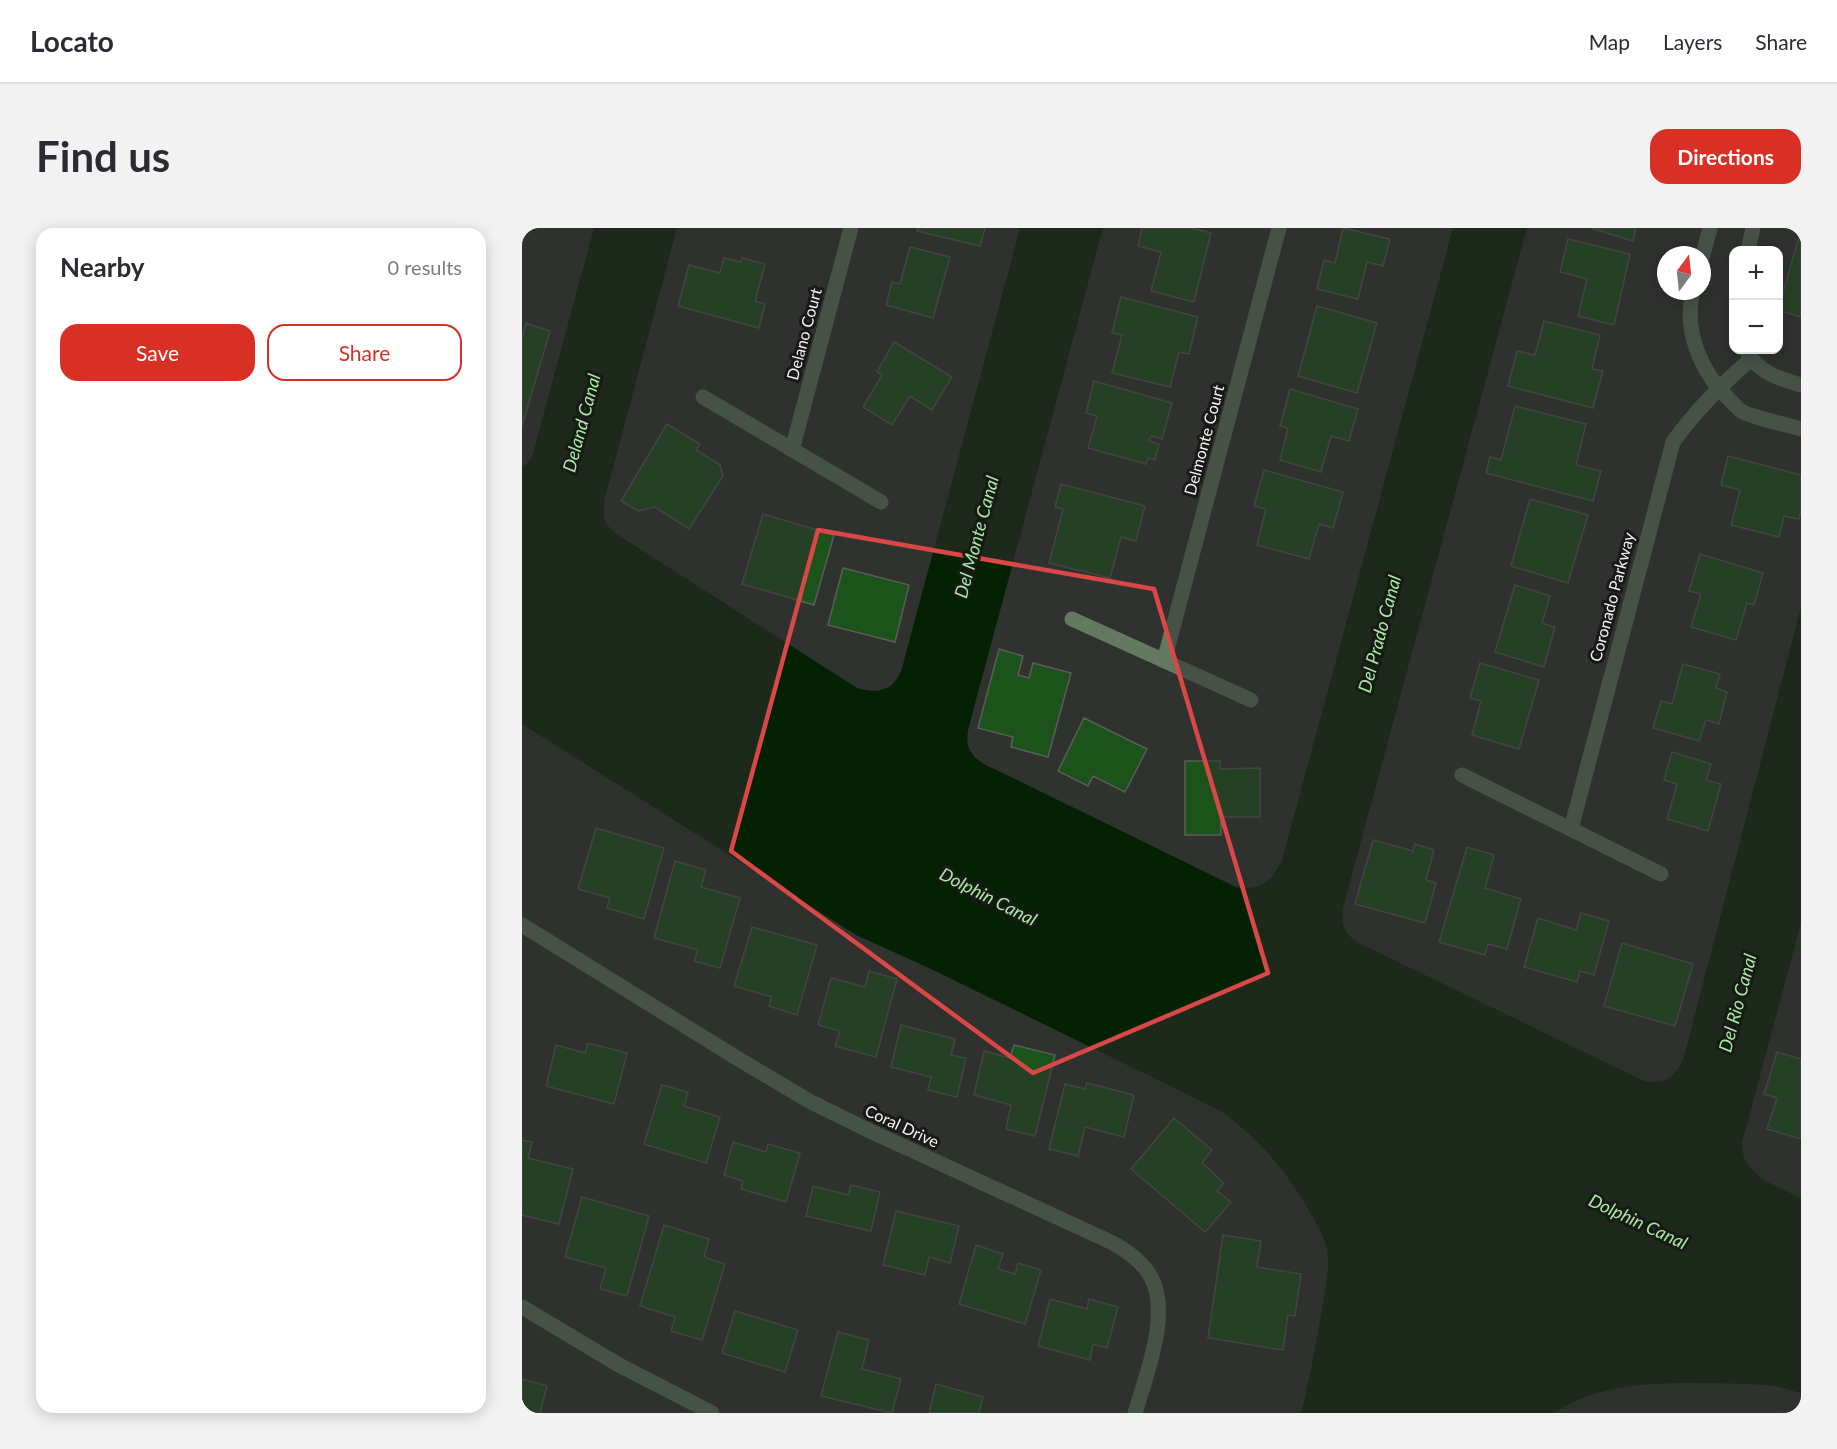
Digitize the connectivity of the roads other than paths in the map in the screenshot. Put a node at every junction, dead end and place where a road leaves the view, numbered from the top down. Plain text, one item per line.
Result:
1 (851, 228) edge
2 (1279, 228) edge
3 (1710, 228) edge
4 (1753, 228) edge
5 (1705, 246) edge
6 (1749, 246) edge
7 (1691, 300) edge
8 (1749, 354) edge
9 (1801, 385) edge
10 (1717, 388) junction
11 (703, 397) dead end
12 (1801, 429) edge
13 (792, 450) junction
14 (881, 502) dead end
15 (1072, 620) dead end
16 (1164, 661) junction
17 (1251, 700) dead end
18 (1462, 775) dead end
19 (1570, 829) junction
20 (1661, 874) dead end
21 (522, 925) edge
22 (522, 1307) edge
23 (712, 1413) edge
24 (1135, 1413) edge

1 - 13 street, Delano Court
2 - 16 street, Delmonte Court
3 - 5 street
4 - 6 street
7 - 10 street
8 - 9 street
8 - 10 street, Coronado Parkway
10 - 12 street
10 - 19 street, Coronado Parkway
11 - 13 street
13 - 14 street
15 - 16 street
16 - 17 street
18 - 19 street
19 - 20 street
21 - 24 street, Coral Drive
22 - 23 street

